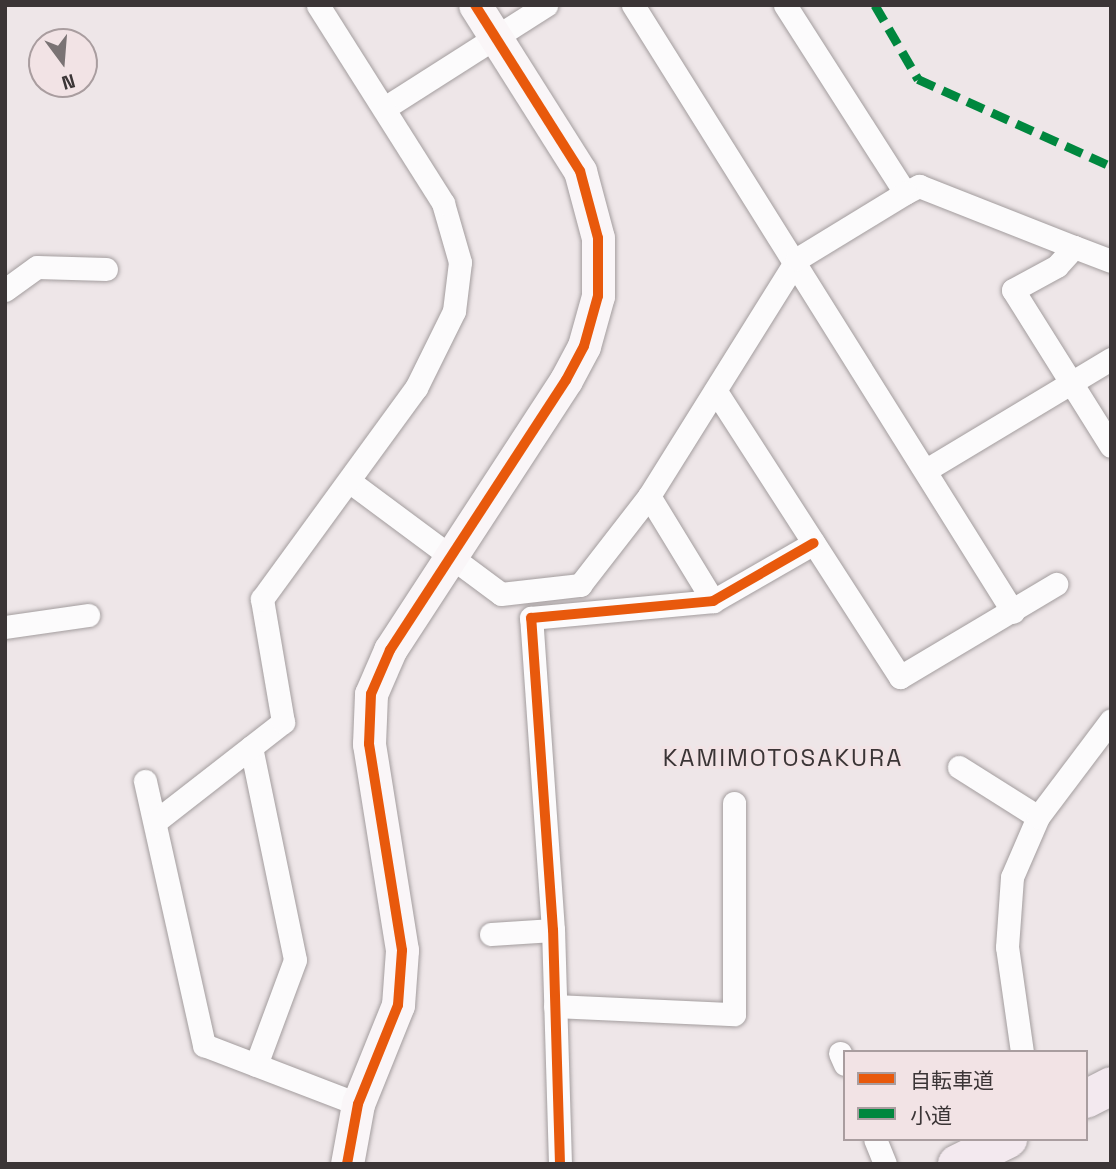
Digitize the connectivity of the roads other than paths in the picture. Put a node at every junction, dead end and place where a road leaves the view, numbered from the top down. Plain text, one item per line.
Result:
1 (318, 5) edge
2 (475, 5) edge
3 (546, 5) edge
4 (633, 5) edge
5 (785, 5) edge
6 (495, 37) junction
7 (386, 107) junction
8 (905, 193) junction
9 (1074, 247) junction
10 (797, 259) junction
11 (1111, 261) edge
12 (106, 269) dead end
13 (5, 290) edge
14 (1111, 359) edge
15 (1068, 381) junction
16 (717, 393) junction
17 (1111, 446) edge
18 (926, 470) junction
19 (349, 481) junction
20 (649, 496) junction
21 (814, 543) junction
22 (450, 561) junction
23 (1056, 584) dead end
24 (713, 600) junction
25 (1013, 611) junction
26 (88, 615) dead end
27 (5, 627) edge
28 (1111, 720) edge
29 (251, 747) junction
30 (959, 767) dead end
31 (145, 781) dead end
32 (734, 803) dead end
33 (1038, 817) junction
34 (156, 821) junction
35 (553, 930) junction
36 (491, 934) dead end
37 (555, 1006) junction
38 (1022, 1050) edge
39 (256, 1065) junction
40 (1111, 1086) edge
41 (1088, 1098) edge
42 (358, 1104) junction
43 (876, 1141) edge
44 (1004, 1141) edge
45 (347, 1164) edge
46 (560, 1164) edge
47 (885, 1164) edge
48 (957, 1164) edge

1 - 7 street
2 - 6 street
3 - 6 street
4 - 10 street
5 - 8 street
6 - 7 street
6 - 22 street
7 - 19 street
8 - 9 street
8 - 10 street
9 - 11 street
9 - 15 street
10 - 16 street
10 - 18 street
12 - 13 street
14 - 15 street
15 - 17 street
15 - 18 street
16 - 20 street
16 - 21 street
18 - 25 street
19 - 22 street
19 - 29 street
20 - 22 street
20 - 24 street
21 - 24 street
21 - 25 street
22 - 42 street
23 - 25 street
24 - 35 street
26 - 27 street
28 - 33 street
29 - 34 street
29 - 39 street
30 - 33 street
31 - 34 street
32 - 37 street
33 - 38 street
34 - 39 street
35 - 36 street
35 - 37 street
37 - 46 street
39 - 42 street
40 - 41 highway
42 - 45 street
43 - 47 street
44 - 48 highway

